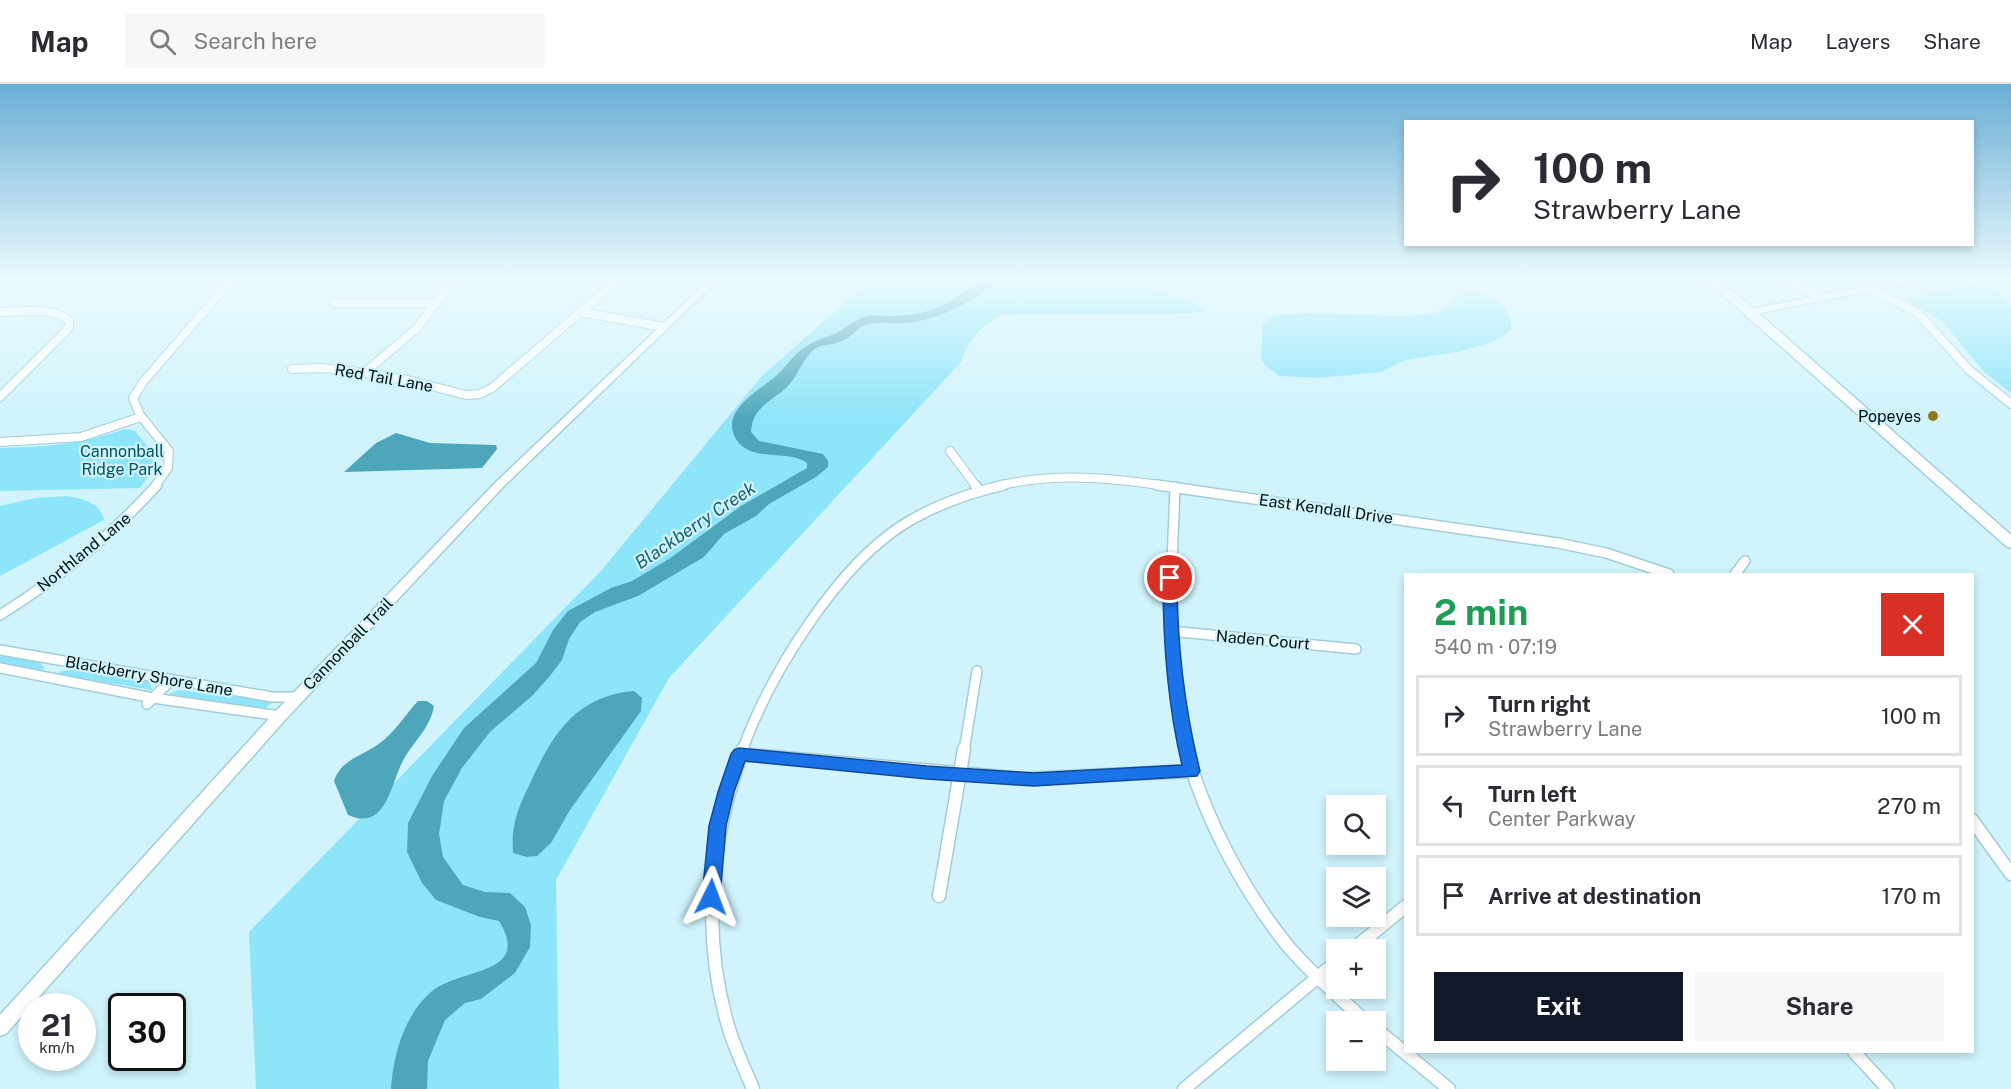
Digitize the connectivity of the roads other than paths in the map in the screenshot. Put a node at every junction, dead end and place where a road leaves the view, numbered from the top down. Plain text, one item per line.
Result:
1 (69, 326) edge
2 (192, 326) edge
3 (417, 326) edge
4 (564, 326) edge
5 (658, 326) edge
6 (1767, 326) edge
7 (1932, 326) edge
8 (664, 327) joint
9 (292, 369) dead end
10 (364, 373) junction
11 (0, 397) edge
12 (2011, 404) edge
13 (141, 417) junction
14 (0, 442) edge
15 (950, 451) dead end
16 (1175, 487) junction
17 (979, 489) junction
18 (2011, 543) edge
19 (1745, 561) dead end
20 (1666, 573) edge
21 (1736, 573) edge
22 (0, 615) edge
23 (1170, 631) junction
24 (1356, 649) dead end
25 (0, 650) edge
26 (0, 668) edge
27 (977, 671) dead end
28 (171, 680) junction
29 (298, 698) junction
30 (150, 701) junction
31 (280, 716) junction
32 (739, 754) junction
33 (1192, 771) junction
34 (958, 775) junction
35 (1974, 823) edge
36 (2011, 874) edge
37 (939, 896) dead end
38 (1404, 908) edge
39 (1366, 939) edge
40 (1326, 971) edge
41 (1319, 977) junction
42 (1355, 1011) edge
43 (0, 1028) edge
44 (1386, 1037) edge
45 (1404, 1052) edge
46 (1405, 1053) edge
47 (1855, 1053) edge
48 (753, 1089) edge
49 (1184, 1089) edge
50 (1449, 1089) edge
51 (1888, 1089) edge

1 - 11 street
2 - 13 street
3 - 10 street
4 - 10 street, Red Tail Lane
5 - 8 street
6 - 18 highway
7 - 12 street
8 - 29 main road, Cannonball Trail
9 - 10 street, Red Tail Lane
13 - 14 street
13 - 22 street, Northland Lane
15 - 17 street
16 - 17 street, East Kendall Drive
16 - 20 street, East Kendall Drive
16 - 23 street
17 - 32 street, East Kendall Drive
19 - 21 street
23 - 24 street, Naden Court
23 - 33 street
25 - 28 street, Blackberry Shore Lane
26 - 30 street, Blackberry Shore Lane
27 - 34 street
28 - 29 street, Blackberry Shore Lane
28 - 30 street
29 - 31 main road, Cannonball Trail
30 - 31 street, Blackberry Shore Lane
31 - 43 main road, Cannonball Trail
32 - 34 street
32 - 48 street, East Kendall Drive
33 - 34 street
33 - 41 street
34 - 37 street
35 - 36 street
38 - 39 street
40 - 41 street
41 - 42 street
41 - 49 street
44 - 45 street
46 - 50 street
47 - 51 street

